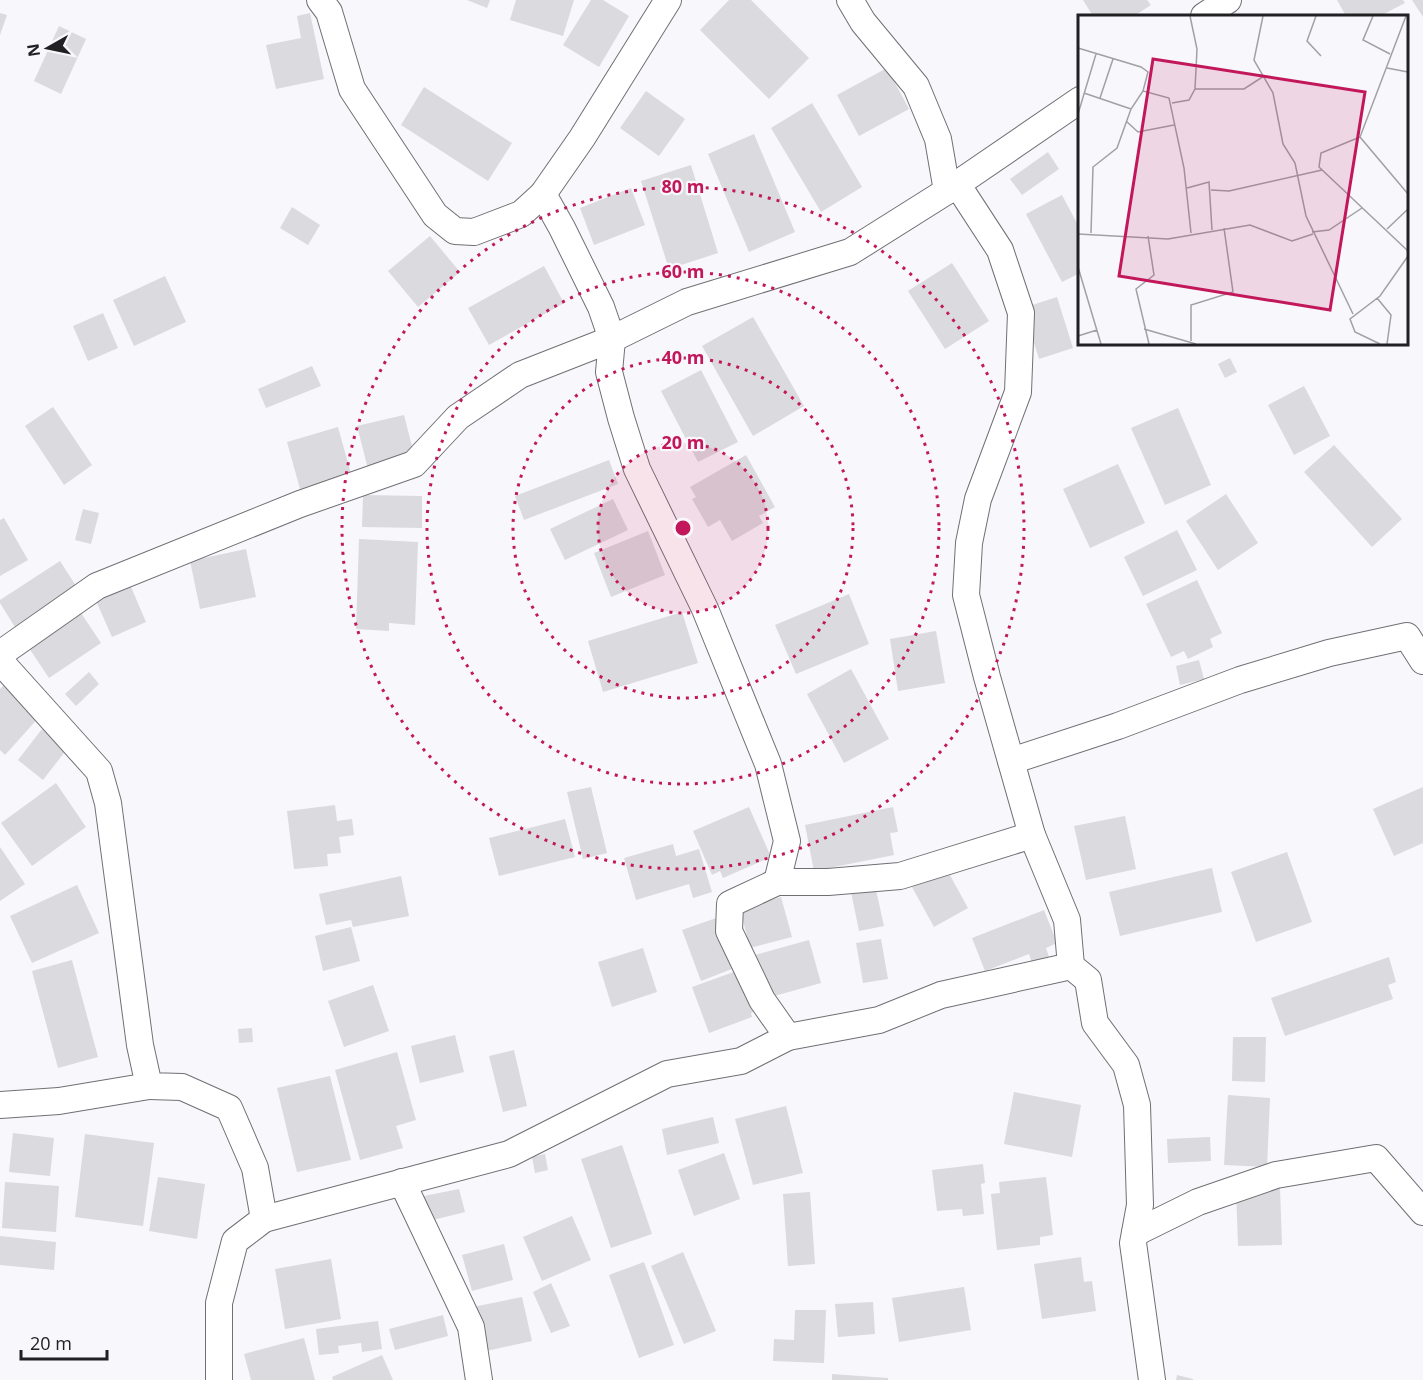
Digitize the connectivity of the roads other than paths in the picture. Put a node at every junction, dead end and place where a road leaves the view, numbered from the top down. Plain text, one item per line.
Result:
1 (320, 0) edge
2 (668, 0) edge
3 (850, 0) edge
4 (1228, 0) edge
5 (1205, 15) edge
6 (1078, 101) edge
7 (952, 188) junction
8 (543, 194) junction
9 (612, 339) junction
10 (0, 654) edge
11 (0, 661) edge
12 (1423, 661) edge
13 (1011, 761) junction
14 (1032, 835) junction
15 (777, 882) junction
16 (1071, 966) junction
17 (788, 1036) junction
18 (149, 1086) junction
19 (0, 1105) edge
20 (402, 1182) junction
21 (1423, 1212) edge
22 (264, 1219) junction
23 (1135, 1233) junction
24 (219, 1380) edge
25 (479, 1380) edge
26 (1152, 1380) edge

1 - 8 street
2 - 8 street
3 - 7 street
4 - 5 street
6 - 7 street
7 - 9 street
7 - 13 street
8 - 9 street
9 - 10 street
9 - 15 street
11 - 18 street
12 - 13 street
13 - 14 street
14 - 15 street
14 - 16 street
15 - 17 street
16 - 17 street
16 - 23 street
17 - 20 street
18 - 19 street
18 - 22 street
20 - 22 street
20 - 25 street
21 - 23 street
22 - 24 street
23 - 26 street

